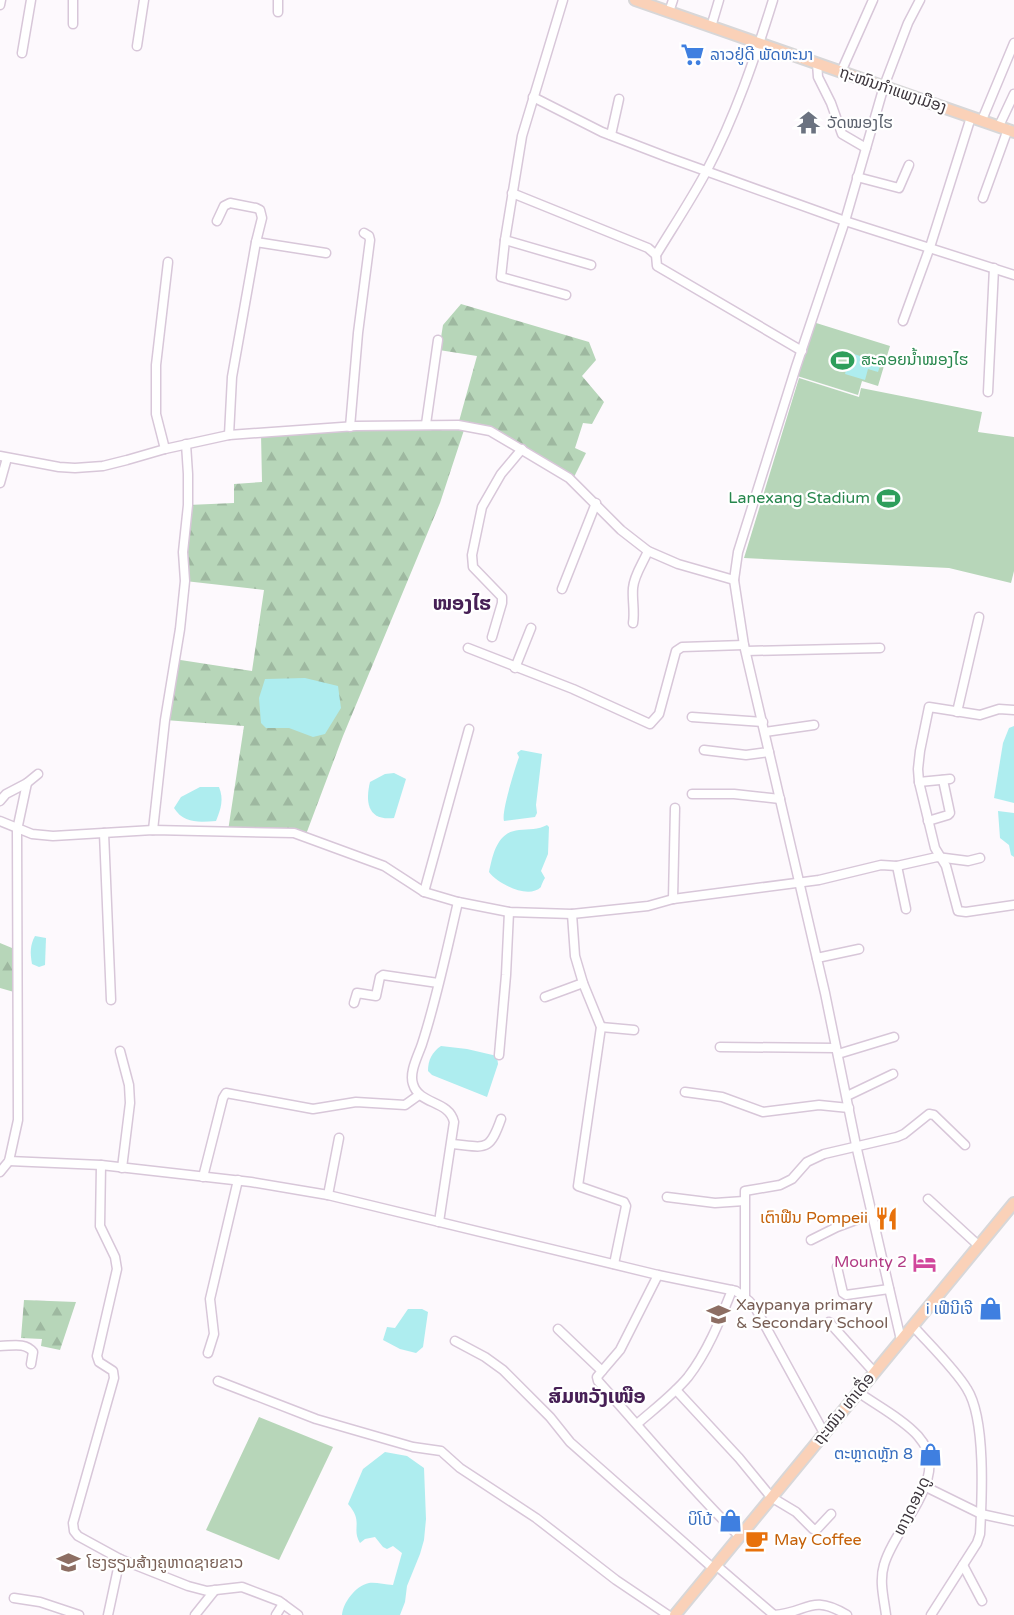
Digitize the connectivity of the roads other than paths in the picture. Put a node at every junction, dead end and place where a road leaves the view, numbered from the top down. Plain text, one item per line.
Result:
1 (1, 0) edge
2 (31, 0) edge
3 (73, 0) edge
4 (144, 0) edge
5 (278, 0) edge
6 (563, 0) edge
7 (635, 0) edge
8 (673, 0) edge
9 (719, 0) edge
10 (773, 0) edge
11 (920, 0) edge
12 (870, 2) edge
13 (0, 5) edge
14 (278, 12) dead end
15 (669, 12) junction
16 (73, 24) dead end
17 (711, 27) junction
18 (760, 43) junction
19 (1014, 43) edge
20 (137, 46) dead end
21 (22, 53) dead end
22 (817, 63) junction
23 (841, 72) junction
24 (884, 86) junction
25 (1014, 94) edge
26 (533, 97) junction
27 (619, 99) dead end
28 (976, 118) junction
29 (1007, 129) edge
30 (611, 135) junction
31 (866, 148) junction
32 (909, 165) dead end
33 (707, 171) junction
34 (857, 177) junction
35 (512, 193) junction
36 (983, 198) dead end
37 (217, 221) dead end
38 (845, 221) junction
39 (364, 233) dead end
40 (504, 240) junction
41 (256, 242) junction
42 (930, 247) junction
43 (326, 253) dead end
44 (656, 255) junction
45 (168, 262) dead end
46 (591, 265) dead end
47 (994, 268) junction
48 (1014, 275) edge
49 (566, 295) dead end
50 (903, 321) dead end
51 (438, 340) dead end
52 (802, 351) junction
53 (987, 392) dead end
54 (426, 424) junction
55 (350, 427) junction
56 (230, 435) junction
57 (186, 444) junction
58 (165, 449) junction
59 (522, 449) junction
60 (3, 457) edge
61 (0, 483) edge
62 (596, 504) junction
63 (648, 551) junction
64 (734, 580) junction
65 (562, 589) dead end
66 (979, 617) dead end
67 (633, 623) dead end
68 (531, 628) dead end
69 (492, 637) dead end
70 (468, 648) dead end
71 (745, 648) junction
72 (880, 648) dead end
73 (515, 668) junction
74 (1014, 710) edge
75 (957, 712) junction
76 (692, 717) dead end
77 (763, 722) junction
78 (814, 725) dead end
79 (469, 729) dead end
80 (765, 732) junction
81 (704, 750) dead end
82 (769, 752) junction
83 (38, 774) dead end
84 (919, 782) junction
85 (27, 783) junction
86 (692, 794) dead end
87 (780, 800) junction
88 (0, 801) edge
89 (675, 808) dead end
90 (0, 821) edge
91 (928, 821) junction
92 (17, 830) junction
93 (153, 830) junction
94 (104, 833) junction
95 (940, 857) junction
96 (980, 858) dead end
97 (897, 866) junction
98 (799, 884) junction
99 (424, 892) junction
100 (674, 899) junction
101 (458, 902) junction
102 (1014, 905) edge
103 (906, 909) dead end
104 (509, 912) junction
105 (572, 914) junction
106 (859, 949) dead end
107 (816, 958) junction
108 (438, 983) junction
109 (583, 983) junction
110 (545, 997) dead end
111 (111, 1000) dead end
112 (354, 1003) dead end
113 (602, 1027) junction
114 (634, 1030) dead end
115 (894, 1037) dead end
116 (720, 1047) dead end
117 (120, 1051) dead end
118 (837, 1051) junction
119 (499, 1055) dead end
120 (893, 1074) dead end
121 (685, 1092) dead end
122 (419, 1095) junction
123 (847, 1096) junction
124 (849, 1108) junction
125 (501, 1119) dead end
126 (339, 1138) dead end
127 (452, 1144) junction
128 (856, 1145) junction
129 (965, 1145) dead end
130 (9, 1161) junction
131 (101, 1166) junction
132 (122, 1168) junction
133 (0, 1172) edge
134 (203, 1177) junction
135 (238, 1180) junction
136 (328, 1195) junction
137 (667, 1197) dead end
138 (928, 1199) dead end
139 (744, 1201) junction
140 (1014, 1203) edge
141 (872, 1214) junction
142 (440, 1222) junction
143 (811, 1240) dead end
144 (978, 1245) junction
145 (614, 1264) junction
146 (837, 1266) dead end
147 (658, 1275) junction
148 (889, 1289) junction
149 (732, 1290) junction
150 (745, 1297) junction
151 (829, 1322) dead end
152 (913, 1326) junction
153 (558, 1329) dead end
154 (901, 1340) junction
155 (455, 1341) dead end
156 (0, 1346) edge
157 (208, 1353) dead end
158 (31, 1364) dead end
159 (603, 1371) junction
160 (874, 1372) junction
161 (218, 1381) dead end
162 (676, 1390) junction
163 (858, 1392) junction
164 (637, 1424) junction
165 (824, 1433) junction
166 (924, 1486) junction
167 (771, 1497) junction
168 (831, 1514) dead end
169 (981, 1514) junction
170 (1014, 1521) edge
171 (739, 1536) junction
172 (120, 1559) junction
173 (963, 1565) junction
174 (715, 1568) junction
175 (215, 1590) junction
176 (15, 1598) dead end
177 (982, 1601) dead end
178 (283, 1604) junction
179 (79, 1615) edge
180 (108, 1615) edge
181 (195, 1615) edge
182 (276, 1615) edge
183 (298, 1615) edge
184 (668, 1615) edge
185 (675, 1615) edge
186 (847, 1615) edge
187 (886, 1615) edge
188 (931, 1615) edge

1 - 13 street
2 - 21 street
3 - 16 street
4 - 20 street
5 - 14 street
6 - 26 street
7 - 15 main road, ຖະໜົນກຳແພງເມືອງ
8 - 15 street
9 - 17 street
10 - 18 street
11 - 24 street
12 - 23 street
15 - 17 main road, ຖະໜົນກຳແພງເມືອງ
17 - 18 main road, ຖະໜົນກຳແພງເມືອງ
18 - 22 main road, ຖະໜົນກຳແພງເມືອງ
18 - 33 street
19 - 28 street
22 - 23 main road, ຖະໜົນກຳແພງເມືອງ
22 - 31 street
23 - 24 main road, ຖະໜົນກຳແພງເມືອງ
24 - 28 main road, ຖະໜົນກຳແພງເມືອງ
24 - 31 street
25 - 29 street
26 - 30 street
26 - 35 street
27 - 30 street
28 - 29 main road, ຖະໜົນກຳແພງເມືອງ
28 - 42 street
29 - 36 street
30 - 33 street
31 - 34 street
32 - 34 street
33 - 38 street
33 - 44 street
34 - 38 street
35 - 40 street
35 - 44 street
37 - 41 street
38 - 42 street
38 - 52 street
39 - 55 street
40 - 46 street
40 - 49 street
41 - 43 street
41 - 56 street
42 - 47 street
42 - 50 street
44 - 52 street
45 - 58 street
47 - 48 street
47 - 53 street
51 - 54 street
52 - 64 street
54 - 55 street
54 - 59 street
55 - 56 street
56 - 57 street
57 - 58 street
57 - 93 street
58 - 60 street
59 - 62 street
59 - 69 street
60 - 61 street
62 - 63 street
62 - 65 street
63 - 64 street
63 - 67 street
64 - 71 street
66 - 75 street
68 - 73 street
70 - 73 street
71 - 72 street
71 - 73 street
71 - 77 street
74 - 75 street
75 - 84 street
76 - 77 street
77 - 80 street
78 - 80 street
79 - 99 street
80 - 82 street
81 - 82 street
82 - 87 street
83 - 85 street
84 - 91 street
84 - 91 street
85 - 88 street
85 - 92 street
86 - 87 street
87 - 98 street
89 - 100 street
90 - 92 street
91 - 95 street
92 - 94 street
92 - 130 street
93 - 94 street
93 - 99 street
94 - 111 street
95 - 96 street
95 - 97 street
95 - 102 street
97 - 98 street
97 - 103 street
98 - 100 street
98 - 107 street
99 - 101 street
100 - 105 street
101 - 104 street
101 - 108 street
104 - 105 street
104 - 119 street
105 - 109 street
106 - 107 street
107 - 118 street
108 - 112 street
108 - 122 street
109 - 110 street
109 - 113 street
113 - 114 street
113 - 145 street
115 - 118 street
116 - 118 street
117 - 132 street
118 - 123 street
120 - 123 street
121 - 124 street
122 - 127 street
122 - 134 street
123 - 124 street
124 - 128 street
125 - 127 street
126 - 136 street
127 - 142 street
128 - 129 street
128 - 139 street
128 - 141 street
130 - 131 street
130 - 133 street
131 - 132 street
131 - 172 street
132 - 134 street
134 - 135 street
135 - 136 street
135 - 157 street
136 - 142 street
137 - 139 street
138 - 144 street
139 - 150 street
140 - 144 main road, ຖະໝົນ ທ່າເດື່ອ
141 - 143 street
141 - 148 street
142 - 145 street
144 - 152 main road, ຖະໝົນ ທ່າເດື່ອ
145 - 147 street
146 - 148 street
147 - 149 street
147 - 159 street
148 - 154 street
149 - 150 street
149 - 162 street
150 - 165 street
151 - 160 street
152 - 154 main road, ຖະໝົນ ທ່າເດື່ອ
152 - 169 street
153 - 159 street
154 - 160 main road, ຖະໝົນ ທ່າເດື່ອ
155 - 174 street
156 - 158 street
159 - 164 street
160 - 163 main road, ຖະໝົນ ທ່າເດື່ອ
161 - 184 street
162 - 164 street
162 - 167 street
163 - 165 main road, ຖະໝົນ ທ່າເດື່ອ
163 - 166 street, ທາງດອນດູ
164 - 171 street
165 - 167 main road, ຖະໝົນ ທ່າເດື່ອ
166 - 169 street
166 - 187 street, ທາງດອນດູ
167 - 168 street
167 - 171 main road, ຖະໝົນ ທ່າເດື່ອ
169 - 170 street
169 - 173 street
171 - 174 main road, ຖະໝົນ ທ່າເດື່ອ
172 - 175 street
172 - 180 street
173 - 177 street
173 - 188 street
174 - 185 main road, ຖະໝົນ ທ່າເດື່ອ
174 - 186 street
175 - 178 street
175 - 181 street
176 - 179 street
178 - 182 street
178 - 183 street

